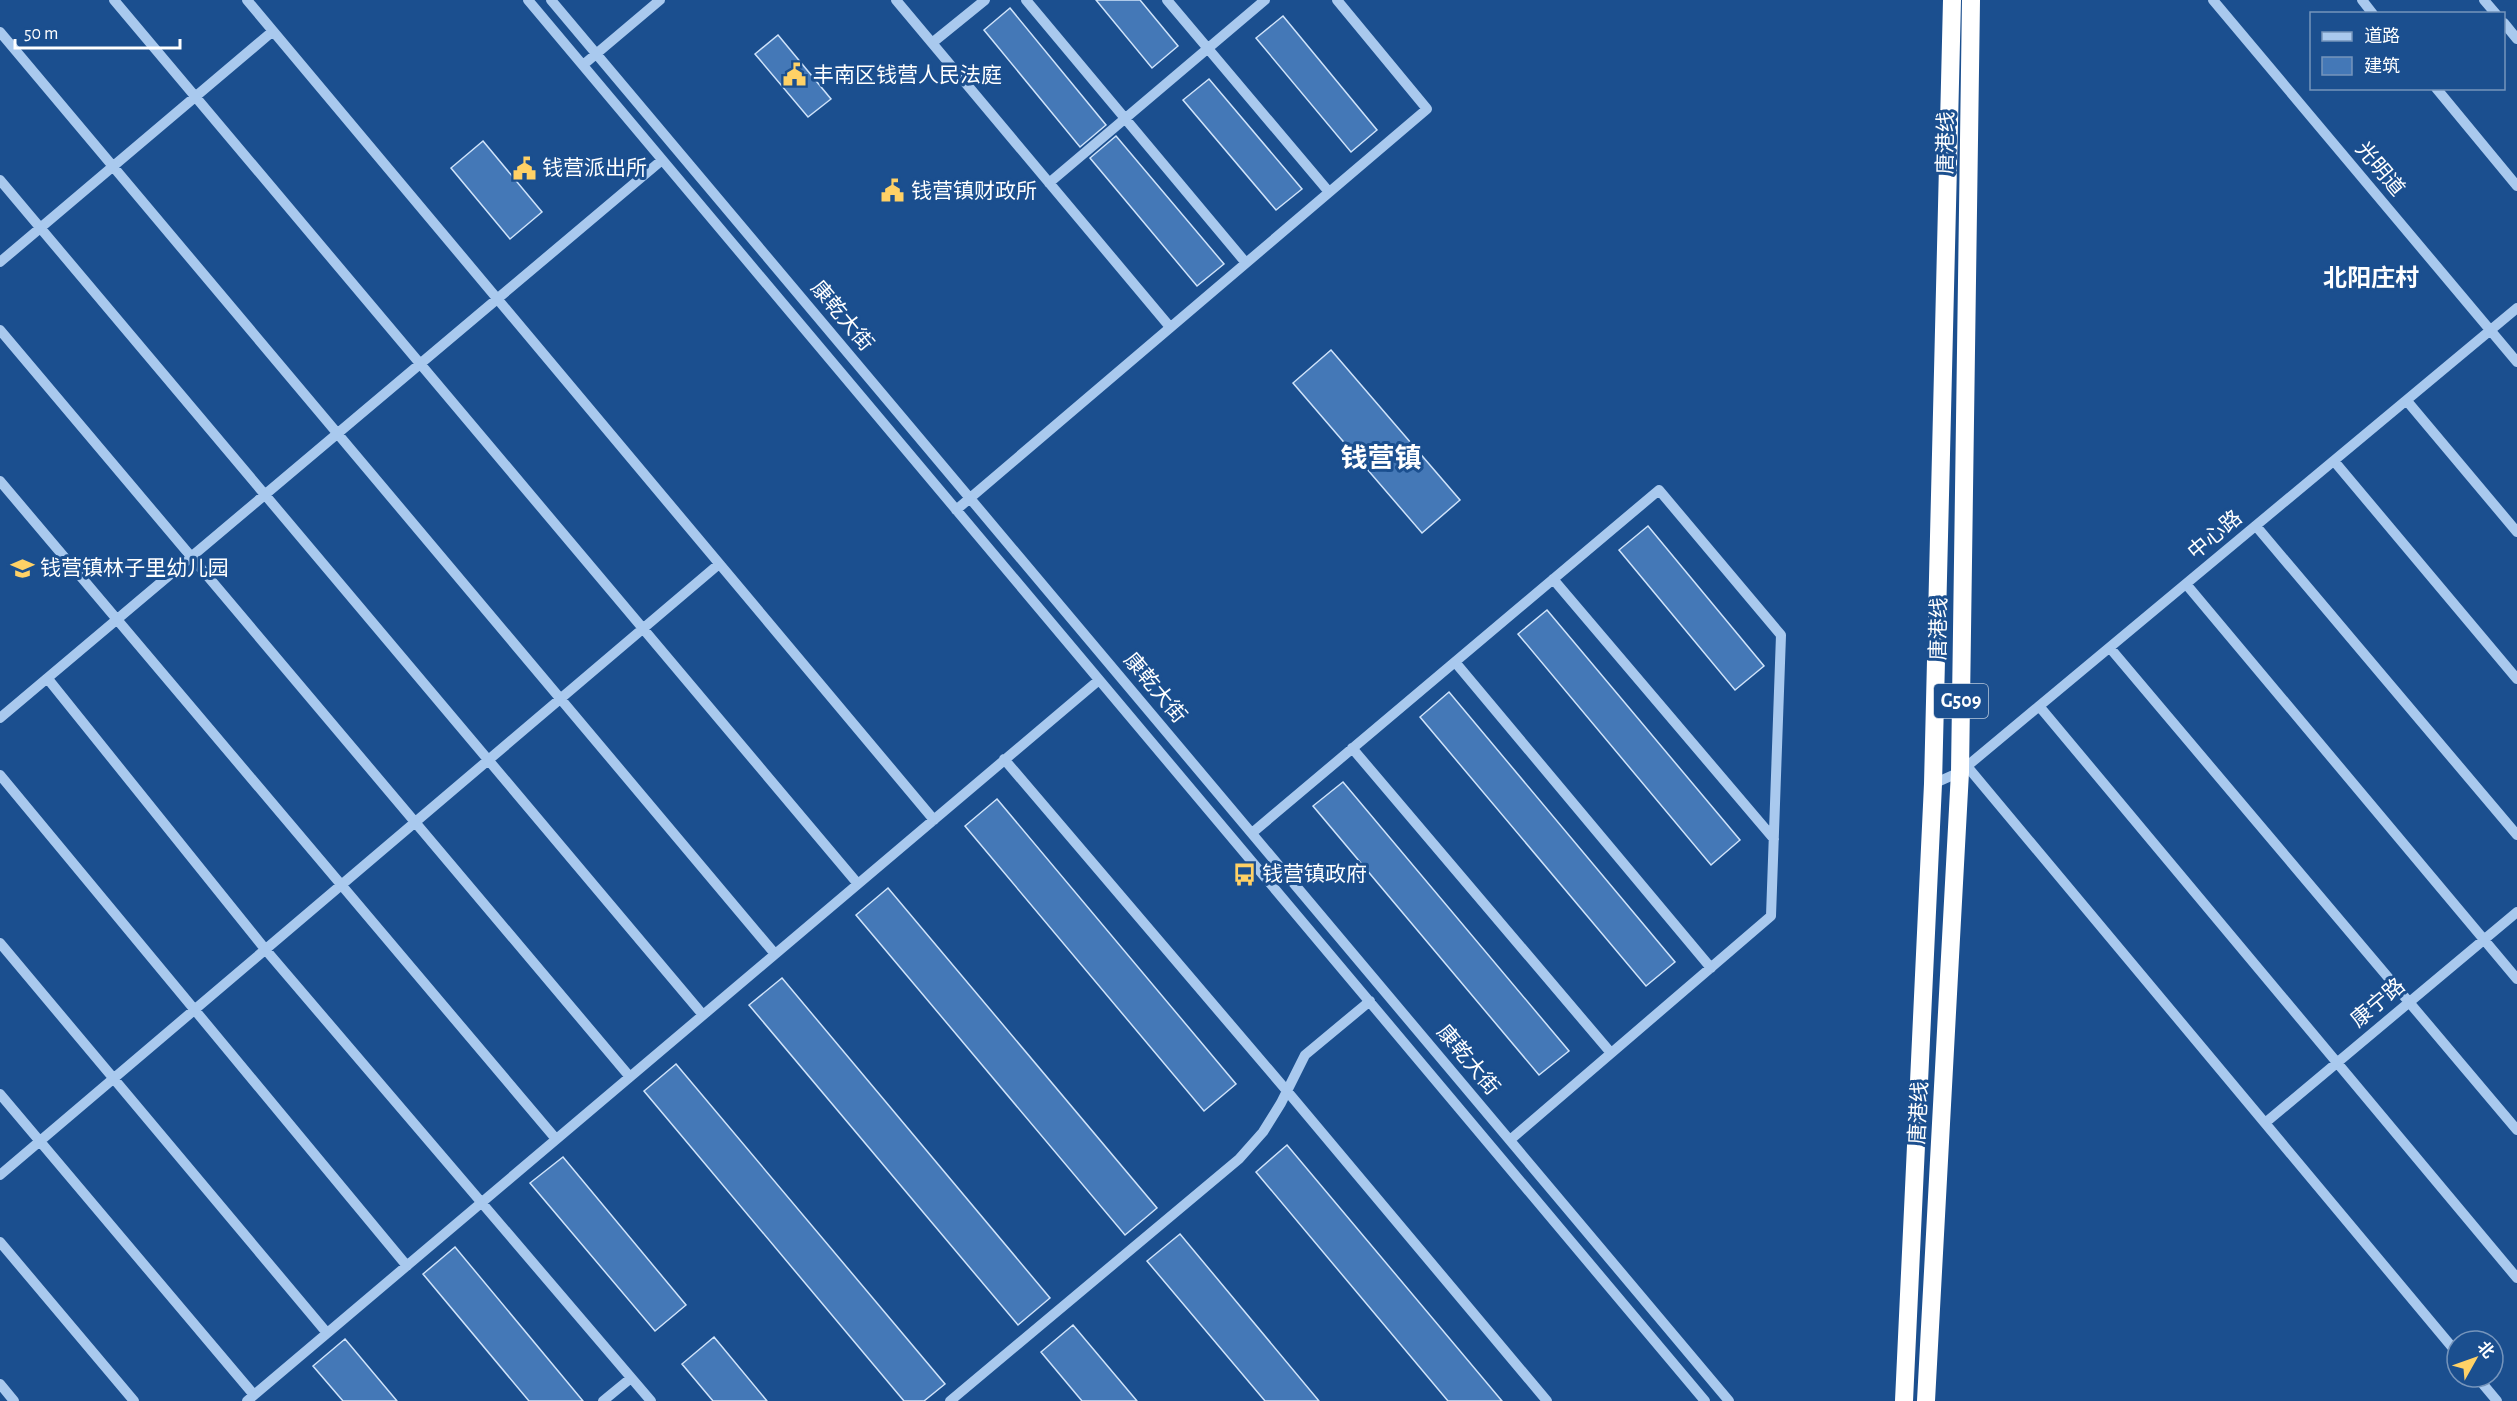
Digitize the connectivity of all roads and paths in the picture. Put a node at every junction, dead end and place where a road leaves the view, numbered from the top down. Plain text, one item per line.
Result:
1 (114, 0) edge
2 (247, 0) edge
3 (528, 0) edge
4 (551, 0) edge
5 (660, 0) edge
6 (896, 0) edge
7 (985, 0) edge
8 (1026, 0) edge
9 (1167, 0) edge
10 (1265, 0) edge
11 (1337, 0) edge
12 (1952, 0) edge
13 (1971, 0) edge
14 (2212, 0) edge
15 (2362, 0) edge
16 (2484, 0) edge
17 (2371, 12) edge
18 (2494, 12) edge
19 (2505, 24) edge
20 (273, 31) junction
21 (0, 32) edge
22 (2517, 39) edge
23 (932, 43) junction
24 (1208, 48) junction
25 (596, 53) junction
26 (583, 65) junction
27 (2438, 90) edge
28 (195, 96) junction
29 (1125, 118) junction
30 (662, 160) junction
31 (113, 166) junction
32 (0, 180) edge
33 (1049, 183) junction
34 (2517, 186) edge
35 (1329, 192) junction
36 (40, 228) junction
37 (0, 262) edge
38 (1246, 263) junction
39 (498, 299) junction
40 (2517, 308) edge
41 (1170, 327) junction
42 (0, 330) edge
43 (2490, 331) junction
44 (2517, 362) edge
45 (420, 365) junction
46 (2407, 400) junction
47 (338, 434) junction
48 (2334, 461) junction
49 (0, 481) edge
50 (266, 495) junction
51 (970, 498) junction
52 (956, 510) junction
53 (2256, 526) junction
54 (2517, 532) edge
55 (192, 558) junction
56 (719, 564) junction
57 (1553, 579) junction
58 (2186, 584) junction
59 (118, 621) junction
60 (643, 628) junction
61 (2110, 648) junction
62 (1455, 662) junction
63 (48, 679) junction
64 (2517, 679) edge
65 (1099, 680) junction
66 (560, 698) junction
67 (2039, 706) junction
68 (0, 718) edge
69 (1352, 748) junction
70 (488, 759) junction
71 (1004, 759) junction
72 (1963, 769) junction
73 (0, 775) edge
74 (1933, 784) junction
75 (934, 820) junction
76 (415, 822) junction
77 (1252, 833) junction
78 (2517, 835) edge
79 (1774, 839) junction
80 (858, 884) junction
81 (341, 885) junction
82 (2517, 912) edge
83 (2484, 940) junction
84 (0, 943) edge
85 (265, 949) junction
86 (775, 954) junction
87 (1711, 968) junction
88 (2517, 979) edge
89 (1370, 1001) junction
90 (2409, 1002) junction
91 (195, 1010) junction
92 (704, 1015) junction
93 (1611, 1053) junction
94 (2337, 1062) junction
95 (630, 1077) junction
96 (114, 1078) junction
97 (1287, 1091) junction
98 (0, 1094) edge
99 (2265, 1123) junction
100 (2517, 1130) edge
101 (556, 1139) junction
102 (1510, 1140) junction
103 (40, 1141) junction
104 (0, 1175) edge
105 (482, 1202) junction
106 (0, 1242) edge
107 (407, 1266) junction
108 (2517, 1278) edge
109 (327, 1333) junction
110 (2445, 1339) edge
111 (631, 1378) junction
112 (0, 1384) edge
113 (2487, 1389) edge
114 (250, 1398) edge
115 (14, 1401) edge
116 (134, 1401) edge
117 (603, 1401) edge
118 (651, 1401) edge
119 (950, 1401) edge
120 (1547, 1401) edge
121 (1705, 1401) edge
122 (1729, 1401) edge
123 (1904, 1401) edge
124 (1926, 1401) edge
125 (2497, 1401) edge

1 - 28 street
2 - 20 street
3 - 26 street, 康乾大街
4 - 25 street, 康乾大街
5 - 25 street
6 - 23 street
7 - 23 street
8 - 29 street
9 - 24 street
10 - 24 street
11 - 35 street
12 - 74 highway, 唐港线 / G509
13 - 72 highway, 唐港线 / G509
14 - 43 street, 光明道
15 - 17 street
16 - 18 street
19 - 22 street
20 - 28 street
20 - 39 street
21 - 31 street
23 - 33 street
24 - 29 street
24 - 35 street
25 - 26 street
25 - 51 street, 康乾大街
26 - 30 street, 康乾大街
27 - 34 street
28 - 31 street
28 - 45 street
29 - 33 street
29 - 38 street
30 - 39 street
30 - 52 street, 康乾大街
31 - 36 street
31 - 47 street
32 - 36 street
33 - 41 street
35 - 38 street
36 - 37 street
36 - 50 street
38 - 41 street
39 - 45 street
39 - 56 street
40 - 43 street, 中心路
41 - 51 street
42 - 55 street
43 - 44 street, 光明道
43 - 46 street, 中心路
45 - 47 street
45 - 60 street
46 - 48 street, 中心路
46 - 54 street
47 - 50 street
47 - 66 street
48 - 53 street, 中心路
48 - 64 street
49 - 59 street
50 - 55 street
50 - 70 street
51 - 52 street
51 - 77 street, 康乾大街
52 - 65 street, 康乾大街
53 - 58 street, 中心路
53 - 78 street
55 - 59 street
55 - 76 street
56 - 60 street
56 - 75 street
57 - 62 street
57 - 79 street
57 - 79 street
58 - 61 street, 中心路
58 - 83 street
59 - 63 street
59 - 81 street
60 - 66 street
60 - 80 street
61 - 67 street, 中心路
61 - 90 street
62 - 69 street
62 - 87 street
63 - 68 street
63 - 85 street
65 - 71 street
65 - 89 street, 康乾大街
66 - 70 street
66 - 86 street
67 - 72 street, 中心路
67 - 94 street
69 - 77 street
69 - 93 street
70 - 76 street
70 - 92 street
71 - 75 street
71 - 97 street
72 - 74 street, 中心路
72 - 99 street
72 - 124 highway, 唐港线 / G509
73 - 91 street
74 - 123 highway, 唐港线 / G509
75 - 80 street
76 - 81 street
76 - 95 street
77 - 102 street, 康乾大街
79 - 87 street
80 - 86 street
81 - 85 street
81 - 101 street
82 - 83 street, 康宁路
83 - 88 street
83 - 90 street, 康宁路
84 - 96 street
85 - 91 street
85 - 105 street
86 - 92 street
87 - 93 street
89 - 97 street
89 - 121 street, 康乾大街
90 - 94 street, 康宁路
90 - 100 street
91 - 96 street
91 - 107 street
92 - 95 street
93 - 102 street
94 - 99 street, 康宁路
94 - 108 street
95 - 101 street
96 - 103 street
96 - 109 street
97 - 119 street
97 - 120 street
98 - 103 street
99 - 110 street
101 - 105 street
102 - 122 street, 康乾大街
103 - 104 street
103 - 114 street
105 - 107 street
105 - 111 street
106 - 116 street
107 - 109 street
109 - 114 street
111 - 117 street
111 - 118 street
112 - 115 street
113 - 125 street

